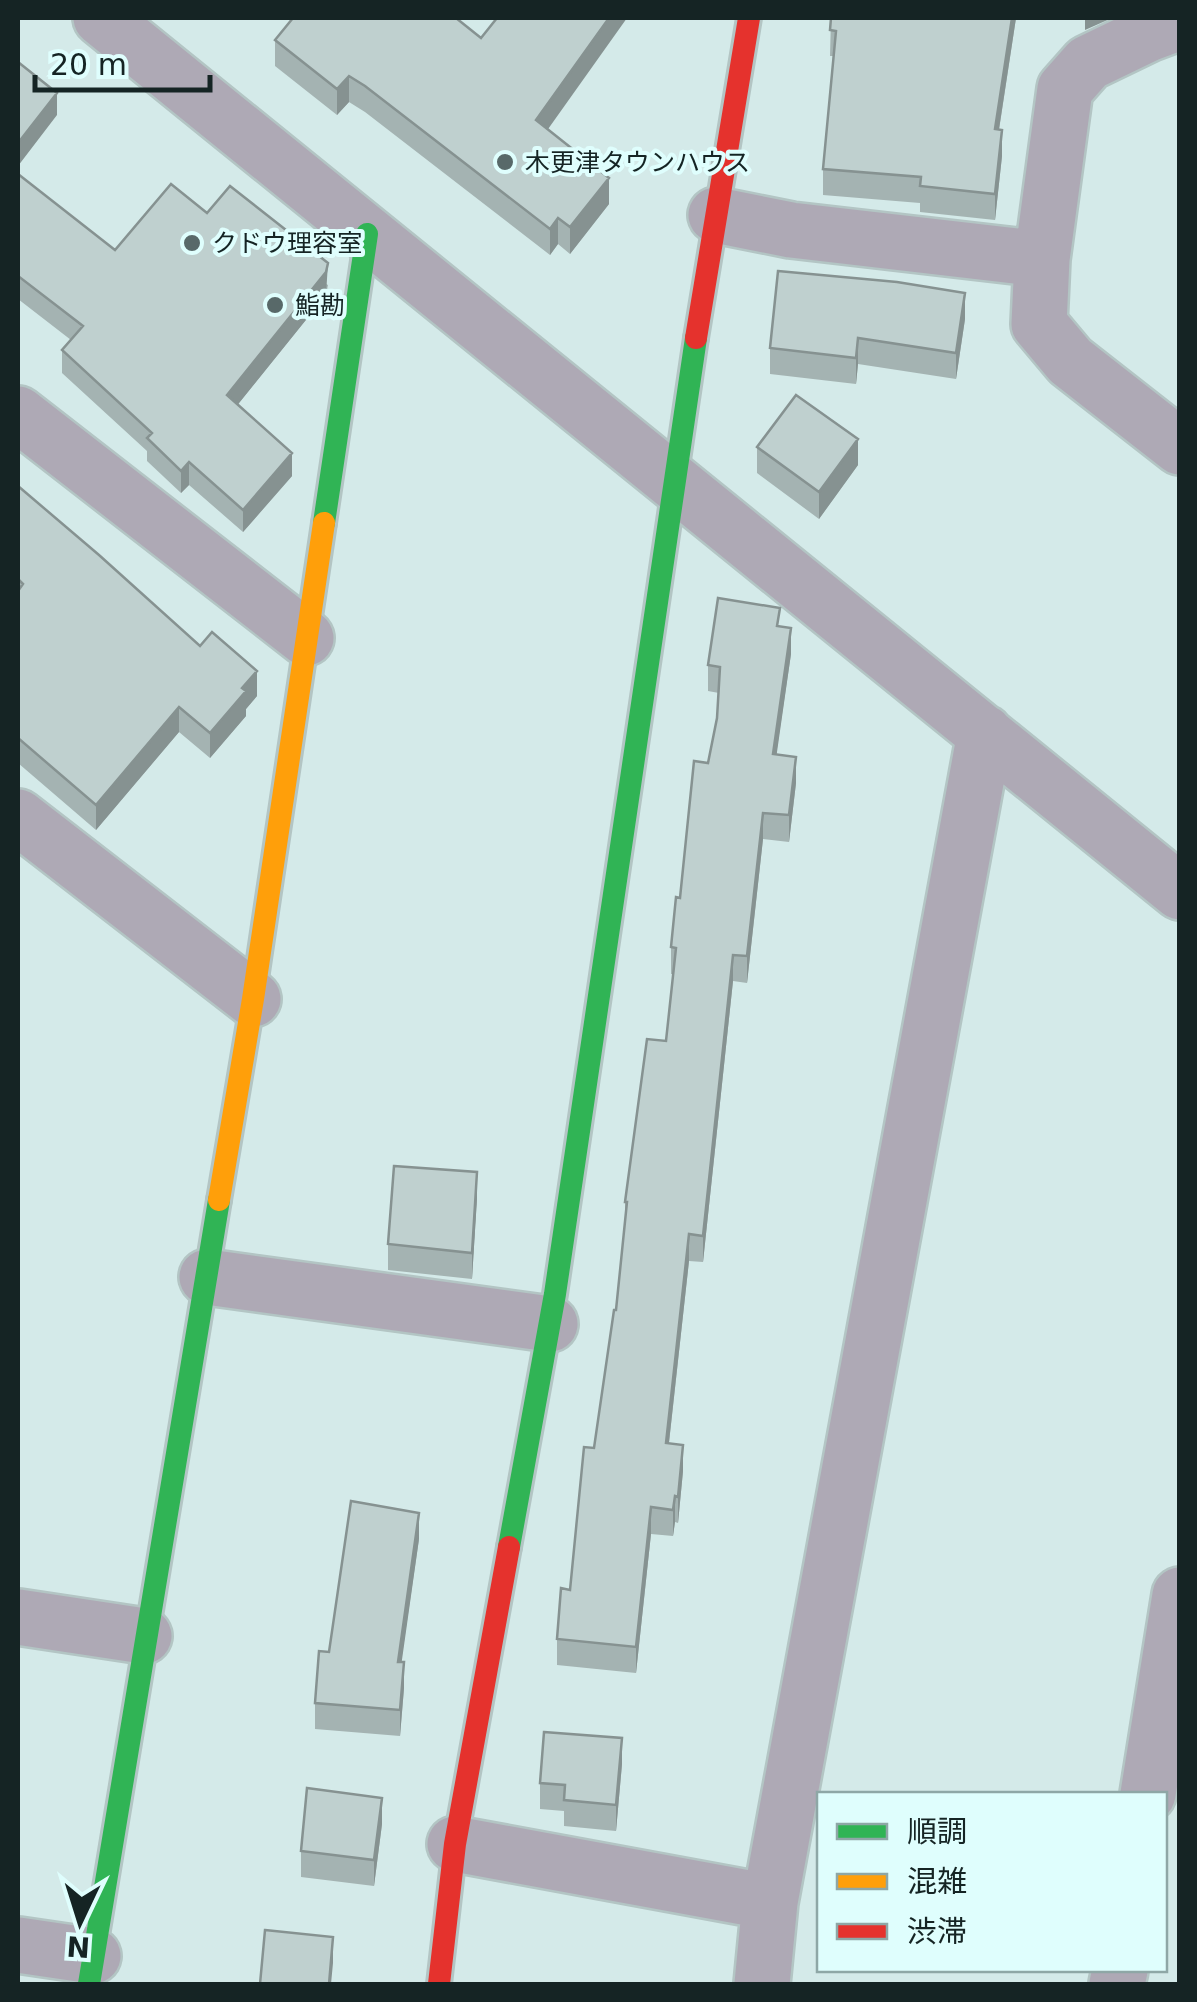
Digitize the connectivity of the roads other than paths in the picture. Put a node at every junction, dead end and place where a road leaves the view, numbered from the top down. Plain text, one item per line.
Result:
1 (100, 18) edge
2 (749, 18) edge
3 (1180, 22) edge
4 (716, 215) junction
5 (367, 234) junction
6 (1042, 260) junction
7 (18, 414) edge
8 (1180, 448) edge
9 (672, 480) junction
10 (306, 638) junction
11 (984, 733) junction
12 (18, 816) edge
13 (1180, 892) edge
14 (254, 1000) junction
15 (207, 1277) junction
16 (550, 1324) junction
17 (1180, 1596) edge
18 (18, 1617) edge
19 (144, 1636) junction
20 (1148, 1792) edge
21 (455, 1844) junction
22 (770, 1902) junction
23 (18, 1945) edge
24 (91, 1970) edge
25 (439, 1984) edge
26 (762, 1984) edge

1 - 5 street
2 - 4 street
3 - 6 street
4 - 6 street
4 - 9 street
5 - 9 street
5 - 10 street
6 - 8 street
7 - 10 street
9 - 11 street
9 - 16 street
10 - 14 street
11 - 13 street
11 - 22 street
12 - 14 street
14 - 15 street
15 - 16 street
15 - 19 street
16 - 21 street
17 - 20 street
18 - 19 street
19 - 24 street
21 - 22 street
21 - 25 street
22 - 26 street
23 - 24 street

